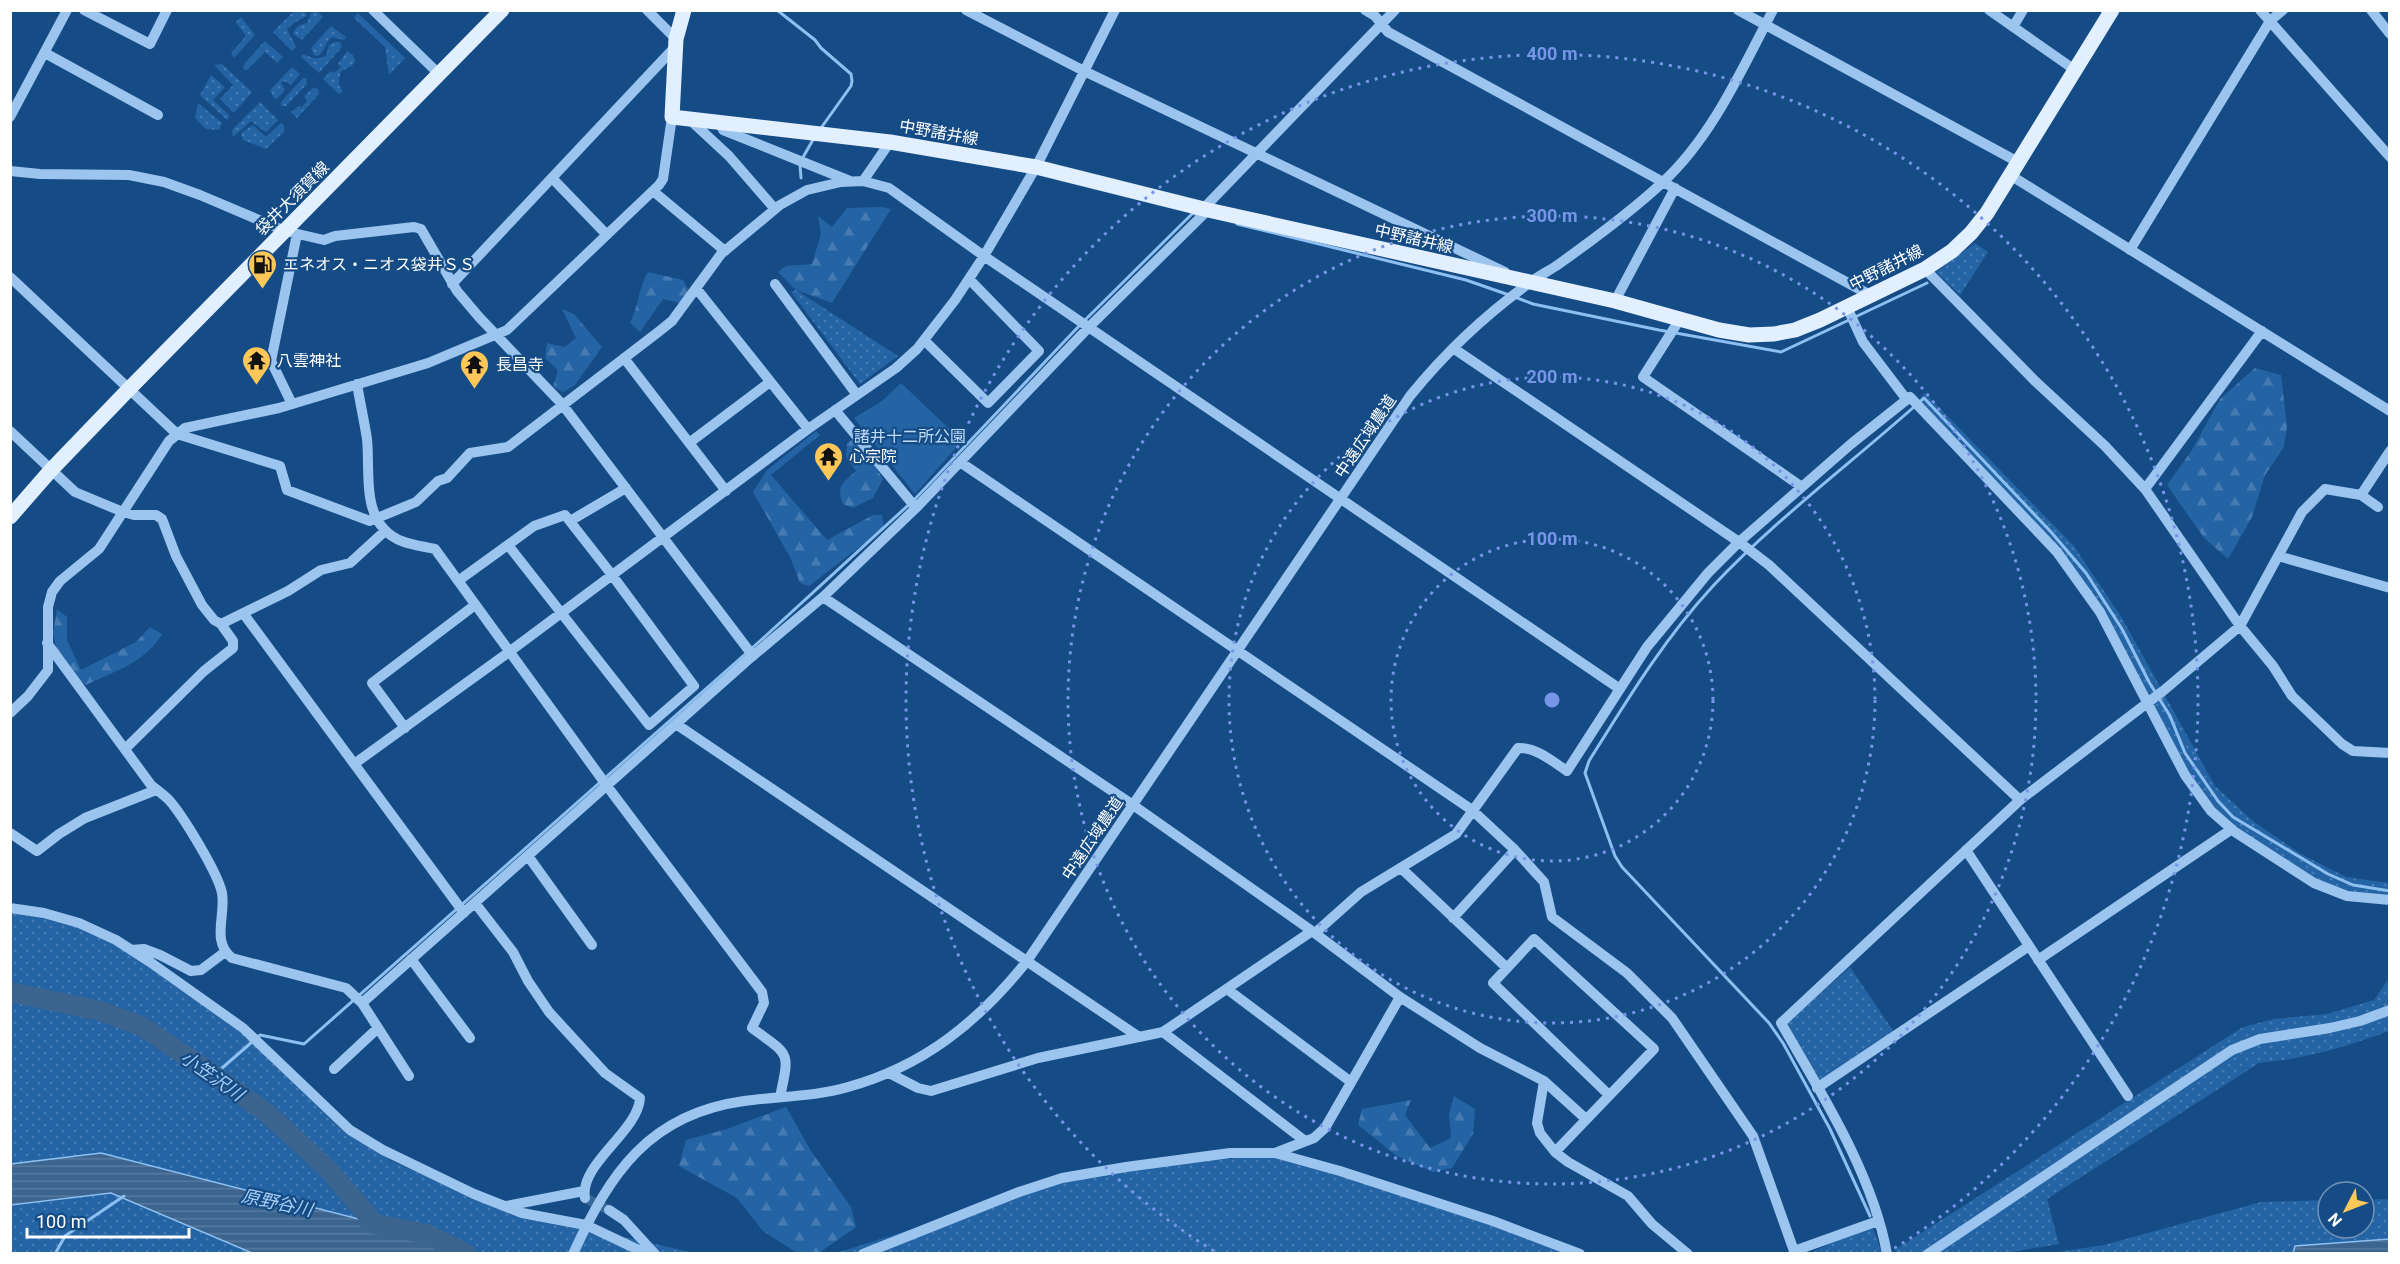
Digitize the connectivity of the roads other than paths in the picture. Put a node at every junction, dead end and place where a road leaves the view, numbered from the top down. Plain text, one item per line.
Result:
1 (67, 10) edge
2 (84, 10) edge
3 (167, 10) edge
4 (373, 10) edge
5 (502, 10) edge
6 (647, 10) edge
7 (684, 10) edge
8 (966, 10) edge
9 (1115, 10) edge
10 (1365, 10) edge
11 (1395, 10) edge
12 (1737, 10) edge
13 (1773, 10) edge
14 (1989, 10) edge
15 (2023, 10) edge
16 (2112, 10) edge
17 (2260, 10) edge
18 (2283, 10) edge
19 (2371, 10) edge
20 (1379, 20) junction
21 (2270, 21) junction
22 (1765, 26) junction
23 (2013, 27) junction
24 (2390, 34) edge
25 (676, 43) junction
26 (45, 53) junction
27 (2075, 70) junction
28 (1084, 71) junction
29 (440, 74) junction
30 (158, 115) dead end
31 (10, 117) edge
32 (672, 117) junction
33 (688, 118) junction
34 (720, 121) junction
35 (890, 142) junction
36 (1257, 153) junction
37 (2390, 157) edge
38 (1036, 167) junction
39 (2014, 169) junction
40 (10, 171) edge
41 (553, 179) junction
42 (858, 182) junction
43 (1664, 182) junction
44 (1675, 188) junction
45 (653, 191) junction
46 (776, 209) junction
47 (1206, 209) junction
48 (291, 232) junction
49 (607, 235) junction
50 (2130, 250) junction
51 (725, 251) junction
52 (984, 256) junction
53 (1924, 269) junction
54 (10, 277) edge
55 (969, 279) junction
56 (1529, 283) junction
57 (452, 284) junction
58 (775, 284) dead end
59 (696, 288) junction
60 (1870, 295) junction
61 (1615, 301) junction
62 (1847, 307) junction
63 (1680, 319) junction
64 (1089, 327) junction
65 (2262, 331) junction
66 (496, 335) junction
67 (925, 341) junction
68 (1453, 348) junction
69 (624, 358) junction
70 (770, 382) junction
71 (357, 384) junction
72 (129, 389) junction
73 (856, 395) junction
74 (1906, 400) junction
75 (292, 404) junction
76 (562, 404) junction
77 (835, 410) junction
78 (2390, 411) edge
79 (808, 429) junction
80 (10, 431) edge
81 (177, 434) junction
82 (689, 443) junction
83 (2390, 452) edge
84 (960, 462) junction
85 (51, 470) junction
86 (1802, 487) junction
87 (626, 488) junction
88 (2145, 489) junction
89 (726, 491) junction
90 (2361, 495) junction
91 (1340, 499) junction
92 (2378, 507) dead end
93 (916, 508) junction
94 (123, 512) junction
95 (10, 517) edge
96 (376, 518) junction
97 (570, 521) junction
98 (385, 531) junction
99 (663, 537) junction
100 (1739, 542) junction
101 (508, 545) junction
102 (2278, 556) junction
103 (612, 575) junction
104 (458, 581) junction
105 (2390, 588) edge
106 (823, 597) junction
107 (475, 604) junction
108 (243, 613) junction
109 (561, 613) junction
110 (221, 624) junction
111 (2240, 626) junction
112 (47, 643) junction
113 (509, 652) junction
114 (1238, 652) junction
115 (753, 656) junction
116 (1620, 689) junction
117 (2147, 703) junction
118 (10, 713) edge
119 (676, 724) junction
120 (405, 728) junction
121 (125, 749) junction
122 (2390, 753) edge
123 (354, 764) junction
124 (607, 786) junction
125 (156, 790) junction
126 (2019, 800) junction
127 (1133, 805) junction
128 (1472, 810) junction
129 (2232, 829) junction
130 (10, 832) edge
131 (1515, 850) junction
132 (1966, 850) junction
133 (528, 856) junction
134 (1402, 869) junction
135 (2390, 900) edge
136 (475, 903) junction
137 (10, 908) edge
138 (464, 913) junction
139 (1453, 918) junction
140 (1313, 932) junction
141 (592, 945) dead end
142 (2029, 946) junction
143 (132, 950) junction
144 (225, 952) junction
145 (411, 959) junction
146 (2038, 960) junction
147 (1028, 962) junction
148 (1507, 968) junction
149 (1227, 989) junction
150 (1400, 997) junction
151 (361, 1002) junction
152 (2390, 1010) edge
153 (378, 1028) junction
154 (1163, 1032) junction
155 (1139, 1037) junction
156 (470, 1038) dead end
157 (334, 1069) dead end
158 (889, 1073) junction
159 (409, 1076) dead end
160 (1544, 1081) junction
161 (1351, 1082) junction
162 (1817, 1088) junction
163 (1609, 1095) junction
164 (2128, 1096) dead end
165 (780, 1097) junction
166 (1586, 1119) junction
167 (1305, 1141) junction
168 (1555, 1152) junction
169 (1275, 1153) junction
170 (506, 1206) junction
171 (609, 1210) tunnel mouth
172 (1878, 1221) junction
173 (586, 1226) junction
174 (573, 1254) edge
175 (647, 1254) edge
176 (655, 1254) edge
177 (863, 1254) edge
178 (1580, 1254) edge
179 (1688, 1254) edge
180 (1887, 1254) edge
181 (1928, 1254) edge

1 - 26 street
2 - 3 street
4 - 29 street
5 - 29 main road, 袋井大須賀線
6 - 25 street
7 - 25 main road
8 - 28 street
9 - 28 street
10 - 20 street
11 - 20 street
12 - 22 street
13 - 22 street, 中遠広域農道
14 - 23 street
15 - 23 street
16 - 27 main road, 中野諸井線
17 - 21 street
18 - 21 street
19 - 24 street
20 - 36 street
20 - 43 street
21 - 37 street
21 - 50 street
22 - 39 street
22 - 43 street, 中遠広域農道
23 - 27 street
25 - 32 main road
25 - 41 street
26 - 30 street
26 - 31 street
27 - 39 main road, 中野諸井線
28 - 36 street
28 - 38 street
29 - 48 main road, 袋井大須賀線
32 - 33 main road, 中野諸井線
32 - 45 street
33 - 34 main road, 中野諸井線
33 - 46 street
34 - 35 main road, 中野諸井線
34 - 42 street
35 - 38 main road, 中野諸井線
35 - 42 street
36 - 47 street
36 - 56 street
38 - 47 main road, 中野諸井線
38 - 52 street
39 - 50 street
39 - 53 main road, 中野諸井線
40 - 48 street
41 - 49 street
41 - 57 street
42 - 46 street
42 - 52 street
43 - 44 street
43 - 56 street, 中遠広域農道
44 - 60 street
44 - 61 street
45 - 49 street
45 - 51 street
46 - 51 street
47 - 56 main road, 中野諸井線
47 - 64 street
48 - 57 street
48 - 72 main road, 袋井大須賀線
48 - 75 street
49 - 66 street
50 - 65 street
51 - 59 street
52 - 55 street
52 - 64 street
53 - 60 main road, 中野諸井線
53 - 88 street
54 - 72 street
55 - 67 street
55 - 67 street
56 - 61 main road, 中野諸井線
56 - 68 street, 中遠広域農道
57 - 66 street
58 - 73 street
59 - 69 street
59 - 70 street
60 - 62 main road, 中野諸井線
61 - 63 main road, 中野諸井線
62 - 63 main road, 中野諸井線
62 - 74 street
63 - 86 street
64 - 84 street
64 - 91 street
65 - 78 street
65 - 88 street
66 - 71 street
66 - 76 street
67 - 73 street
68 - 91 street, 中遠広域農道
68 - 100 street
69 - 76 street
69 - 82 street
70 - 79 street
70 - 82 street
71 - 75 street
71 - 96 street
72 - 81 street
72 - 85 main road, 袋井大須賀線
73 - 77 street
74 - 86 street
74 - 117 street
75 - 81 street
76 - 87 street
76 - 96 street
77 - 79 street
77 - 93 street
79 - 89 street
80 - 85 street
81 - 94 street
81 - 96 street
82 - 89 street
83 - 90 street
84 - 93 street
84 - 114 street
85 - 94 street
85 - 95 main road, 袋井大須賀線
86 - 100 street
87 - 97 street
87 - 99 street
88 - 111 street
89 - 99 street
90 - 92 street
90 - 102 street
91 - 114 street, 中遠広域農道
91 - 116 street
93 - 106 street
94 - 110 street
94 - 112 street
96 - 98 street
97 - 101 street
97 - 103 street
98 - 104 street
98 - 108 street
99 - 103 street
99 - 115 street
100 - 116 street
100 - 126 street
101 - 104 street
101 - 109 street
102 - 105 street
102 - 111 street
103 - 109 street
103 - 109 street
104 - 107 street
106 - 115 street
106 - 127 street
107 - 113 street
107 - 120 street
108 - 110 street
108 - 123 street
109 - 113 street
110 - 121 street
111 - 117 street
111 - 122 street
112 - 118 street
112 - 121 street
113 - 120 street
113 - 124 street
114 - 127 street, 中遠広域農道
114 - 128 street
115 - 119 street
116 - 128 street
117 - 126 street
117 - 129 street
119 - 124 street
119 - 147 street
120 - 123 street
121 - 125 street
123 - 138 street
124 - 133 street
124 - 165 street
125 - 130 street
125 - 144 street
126 - 132 street
127 - 140 street
127 - 147 street, 中遠広域農道
128 - 131 street
128 - 134 street
129 - 135 street
129 - 146 street
131 - 139 street
131 - 172 street
132 - 142 street
132 - 162 street
133 - 136 street
133 - 141 street
134 - 139 street
134 - 140 street
136 - 138 street
136 - 170 street
137 - 143 street
138 - 145 street
139 - 148 street
140 - 149 street
140 - 150 street
142 - 146 street
142 - 162 street
143 - 144 street
143 - 170 street
144 - 151 street
145 - 151 street
145 - 156 street
146 - 164 street
147 - 155 street
147 - 158 street, 中遠広域農道
148 - 163 street
148 - 163 street
149 - 154 street
149 - 161 street
150 - 160 street
150 - 161 street
151 - 153 street
152 - 181 street
153 - 157 street
153 - 159 street
154 - 155 street
154 - 167 street
155 - 158 street
158 - 165 street, 中遠広域農道
160 - 166 street
160 - 168 street
161 - 167 street
162 - 172 street
163 - 166 street
165 - 173 street, 中遠広域農道
166 - 168 street
167 - 169 street
168 - 179 street
169 - 177 street
169 - 178 street
170 - 173 street
171 - 176 street
172 - 180 street
173 - 174 street, 中遠広域農道
173 - 175 street

